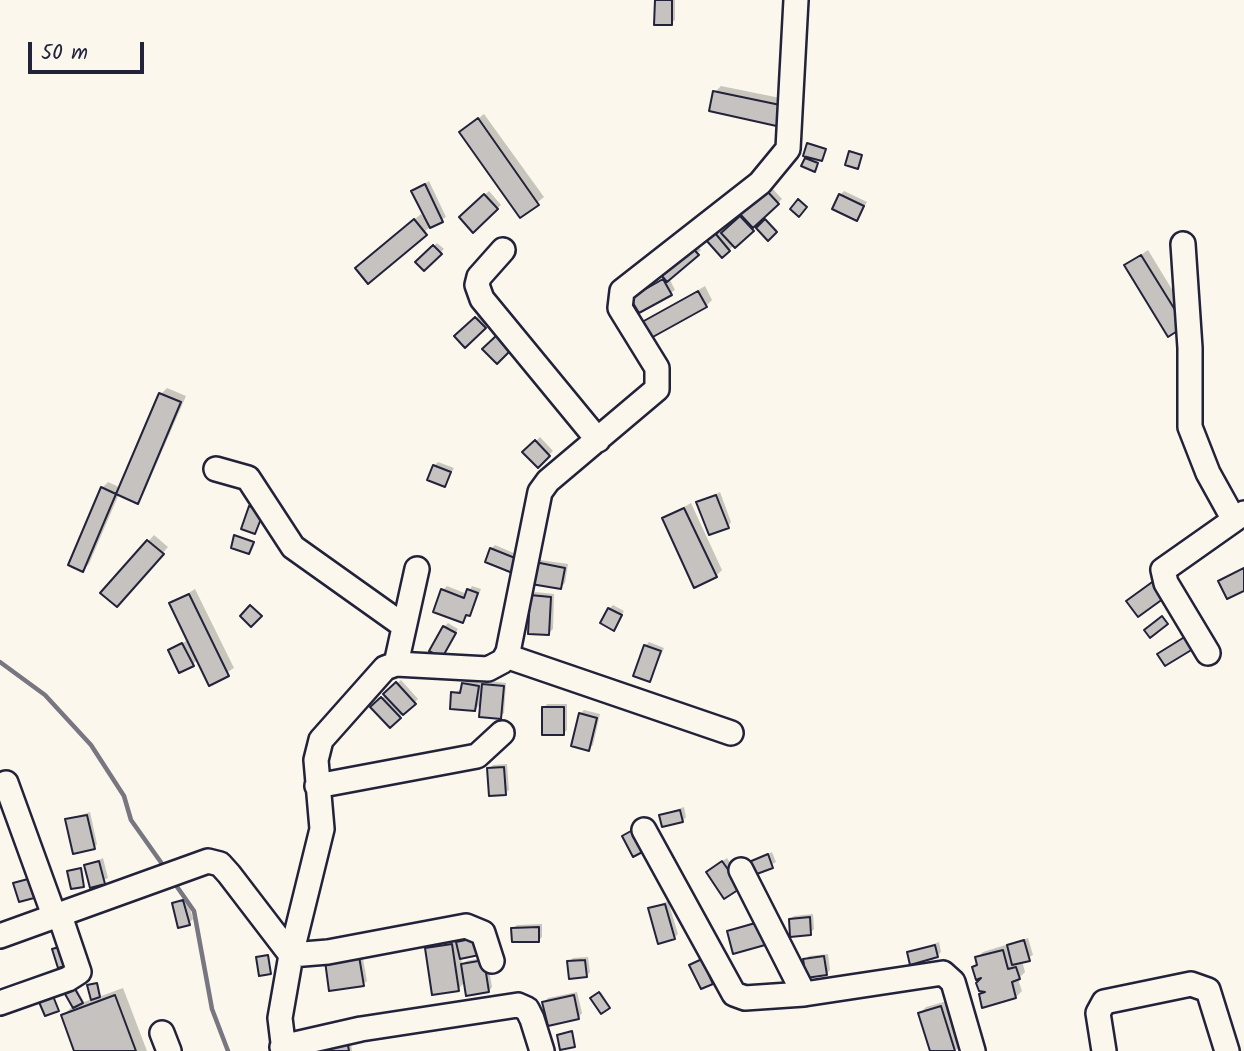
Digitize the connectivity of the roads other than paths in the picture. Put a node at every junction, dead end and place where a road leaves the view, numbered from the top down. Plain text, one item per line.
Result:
1 (796, 0) edge
2 (1183, 244) dead end
3 (503, 250) dead end
4 (598, 440) junction
5 (216, 469) dead end
6 (1239, 516) edge
7 (417, 569) dead end
8 (404, 626) junction
9 (1208, 653) dead end
10 (506, 656) junction
11 (396, 664) junction
12 (502, 733) dead end
13 (731, 733) dead end
14 (6, 783) dead end
15 (317, 786) junction
16 (644, 830) dead end
17 (741, 870) dead end
18 (57, 917) junction
19 (0, 936) edge
20 (291, 955) junction
21 (492, 961) dead end
22 (804, 994) junction
23 (0, 1003) edge
24 (283, 1049) edge
25 (542, 1051) edge
26 (973, 1051) edge
27 (1104, 1051) edge
28 (1227, 1051) edge

1 - 4 street
2 - 6 street
3 - 4 street
4 - 10 street
5 - 8 street
6 - 9 street
7 - 8 street
8 - 11 street
10 - 11 street
10 - 13 street
11 - 15 street
12 - 15 street
14 - 18 street
15 - 20 street
16 - 22 street
17 - 22 street
18 - 19 street
18 - 20 street
18 - 23 street
20 - 21 street
20 - 24 street
22 - 26 street
24 - 25 street
27 - 28 street

